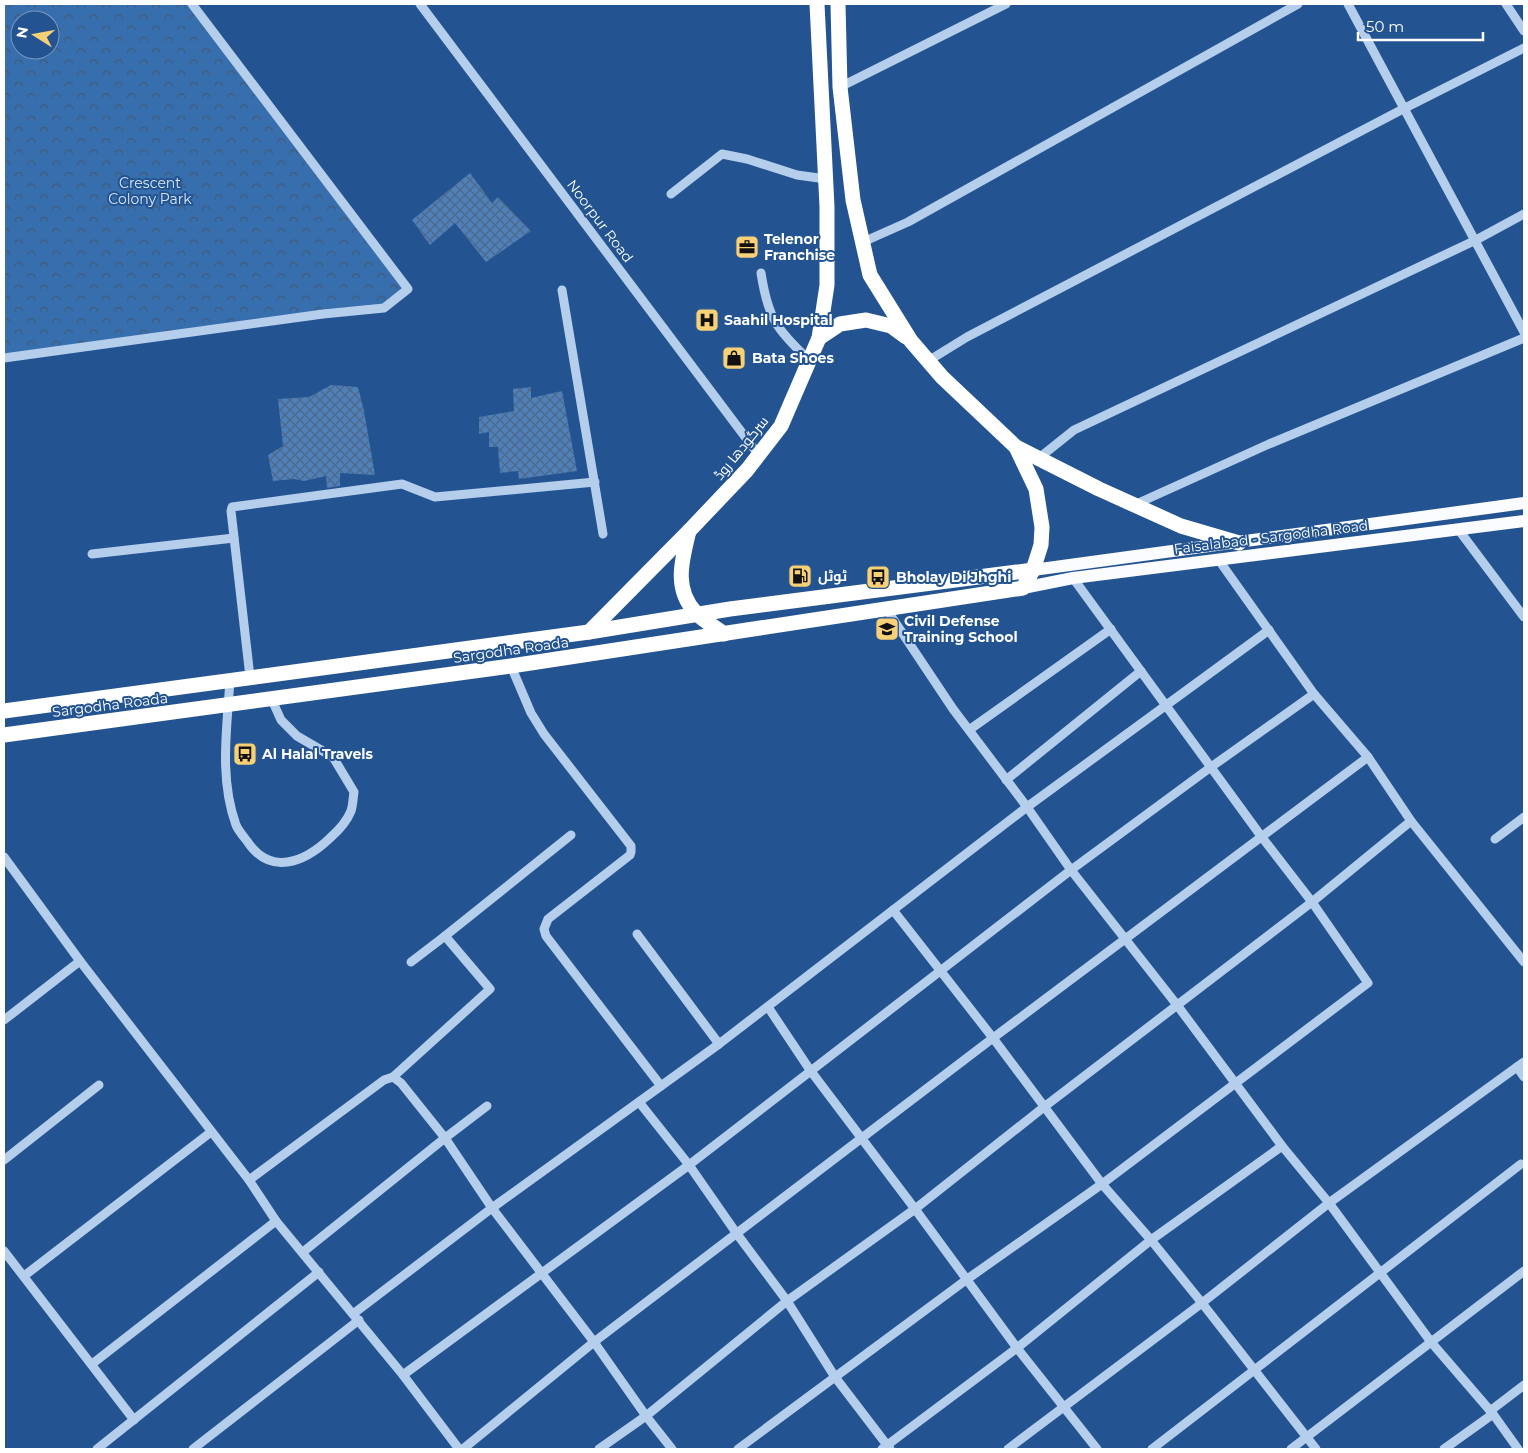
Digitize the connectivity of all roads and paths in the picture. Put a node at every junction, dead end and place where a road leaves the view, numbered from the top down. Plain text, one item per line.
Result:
1 (192, 4) edge
2 (420, 4) edge
3 (817, 4) edge
4 (838, 4) edge
5 (1006, 4) edge
6 (1298, 4) edge
7 (1348, 4) edge
8 (1507, 4) edge
9 (1524, 31) edge
10 (1524, 48) edge
11 (840, 87) junction
12 (1405, 108) junction
13 (826, 179) junction
14 (671, 194) dead end
15 (1524, 214) edge
16 (1476, 240) junction
17 (863, 242) junction
18 (761, 273) dead end
19 (562, 290) dead end
20 (1524, 332) edge
21 (819, 338) junction
22 (1524, 338) edge
23 (911, 341) junction
24 (4, 358) edge
25 (809, 360) junction
26 (928, 361) junction
27 (1016, 446) junction
28 (758, 454) junction
29 (1039, 458) junction
30 (595, 482) junction
31 (1524, 503) edge
32 (1134, 505) junction
33 (1524, 521) edge
34 (1458, 529) junction
35 (689, 531) junction
36 (604, 534) dead end
37 (234, 538) junction
38 (1239, 543) junction
39 (92, 554) dead end
40 (1218, 559) junction
41 (1033, 570) junction
42 (1073, 578) junction
43 (1023, 588) junction
44 (887, 610) junction
45 (697, 614) junction
46 (1524, 617) edge
47 (1111, 630) junction
48 (1269, 630) junction
49 (589, 632) junction
50 (724, 634) junction
51 (511, 666) junction
52 (1141, 671) junction
53 (250, 677) junction
54 (230, 680) junction
55 (1314, 694) junction
56 (272, 700) junction
57 (1166, 704) junction
58 (228, 706) junction
59 (4, 710) edge
60 (969, 730) junction
61 (4, 736) edge
62 (1368, 757) junction
63 (1211, 767) junction
64 (1006, 780) junction
65 (1027, 807) junction
66 (1524, 816) edge
67 (1411, 821) junction
68 (571, 836) dead end
69 (1262, 836) junction
70 (1495, 839) dead end
71 (4, 858) edge
72 (1071, 870) junction
73 (1312, 902) junction
74 (893, 910) junction
75 (637, 934) dead end
76 (445, 936) junction
77 (1126, 940) junction
78 (80, 961) junction
79 (411, 962) dead end
80 (1524, 962) edge
81 (941, 971) junction
82 (1177, 1005) junction
83 (768, 1007) junction
84 (4, 1020) edge
85 (993, 1038) junction
86 (719, 1044) junction
87 (1520, 1065) edge
88 (810, 1070) junction
89 (393, 1077) junction
90 (1524, 1077) edge
91 (1234, 1083) junction
92 (99, 1085) dead end
93 (662, 1086) junction
94 (640, 1102) junction
95 (487, 1106) dead end
96 (1044, 1106) junction
97 (211, 1132) junction
98 (445, 1138) junction
99 (862, 1139) junction
100 (1282, 1146) junction
101 (4, 1160) edge
102 (1521, 1164) dead end
103 (689, 1165) junction
104 (249, 1180) junction
105 (1102, 1184) junction
106 (1329, 1203) junction
107 (492, 1208) junction
108 (915, 1209) junction
109 (276, 1221) junction
110 (737, 1234) junction
111 (1151, 1240) junction
112 (4, 1250) edge
113 (302, 1252) junction
114 (1524, 1271) edge
115 (319, 1272) junction
116 (542, 1272) junction
117 (1379, 1272) junction
118 (24, 1276) junction
119 (966, 1280) junction
120 (787, 1301) junction
121 (1202, 1303) junction
122 (356, 1317) junction
123 (594, 1342) junction
124 (1431, 1342) junction
125 (1017, 1348) junction
126 (92, 1364) junction
127 (1254, 1370) junction
128 (403, 1375) junction
129 (835, 1377) junction
130 (1524, 1385) edge
131 (1064, 1407) junction
132 (1491, 1412) junction
133 (646, 1416) junction
134 (134, 1420) junction
135 (1307, 1438) junction
136 (886, 1448) edge
137 (97, 1449) edge
138 (194, 1449) edge
139 (459, 1449) edge
140 (463, 1449) edge
141 (599, 1449) edge
142 (672, 1449) edge
143 (738, 1449) edge
144 (1008, 1449) edge
145 (1097, 1449) edge
146 (1152, 1449) edge
147 (1291, 1449) edge
148 (1316, 1449) edge
149 (1444, 1449) edge
150 (1518, 1449) edge

1 - 24 street
2 - 28 street, Noorpur Road
3 - 13 highway, سرگودھا روڈ
4 - 11 highway
5 - 11 street
6 - 17 street
7 - 12 street
8 - 9 street
10 - 12 street
11 - 17 highway
12 - 16 street
12 - 26 street
13 - 14 street
13 - 21 highway, سرگودھا روڈ
15 - 16 street
16 - 20 street
16 - 29 street
17 - 23 highway
18 - 25 street
19 - 30 street
21 - 23 highway
21 - 25 highway, سرگودھا روڈ
22 - 32 street
23 - 26 highway
25 - 28 highway, سرگودھا روڈ
26 - 27 highway
27 - 29 highway
27 - 41 highway
28 - 35 highway, سرگودھا روڈ
29 - 32 highway
30 - 36 street
30 - 37 street
31 - 38 main road, Faisalabad - Sargodha Road
32 - 38 highway
33 - 34 main road, Faisalabad - Sargodha Road
34 - 40 main road, Faisalabad - Sargodha Road
34 - 46 street
35 - 45 highway
35 - 49 highway, سرگودھا روڈ
37 - 39 street
37 - 53 street
38 - 41 main road, Faisalabad - Sargodha Road
40 - 42 main road, Faisalabad - Sargodha Road
40 - 48 street
41 - 43 highway
41 - 45 highway, Sargodha Roada
42 - 43 main road, Faisalabad - Sargodha Road
42 - 47 street
43 - 44 highway, Sargodha Roada
44 - 50 highway, Sargodha Roada
44 - 60 street
45 - 49 highway, Sargodha Roada
45 - 50 highway
47 - 52 street
47 - 60 street
48 - 55 street
48 - 57 street
49 - 53 highway, Sargodha Roada
50 - 51 highway, Sargodha Roada
51 - 56 highway, Sargodha Roada
51 - 93 street
52 - 57 street
52 - 64 street
53 - 54 highway, Sargodha Roada
54 - 58 street
54 - 59 highway, Sargodha Roada
55 - 62 street
55 - 63 street
56 - 58 highway, Sargodha Roada
56 - 58 street
57 - 63 street
57 - 65 street
58 - 61 highway, Sargodha Roada
60 - 64 street
62 - 67 street
62 - 69 street
63 - 69 street
63 - 72 street
64 - 65 street
65 - 72 street
65 - 74 street
66 - 70 street
67 - 73 street
67 - 80 street
68 - 76 street
69 - 73 street
69 - 77 street
71 - 78 street
72 - 77 street
72 - 81 street
73 - 82 street
73 - 91 street
74 - 81 street
74 - 83 street
75 - 86 street
76 - 79 street
76 - 89 street
77 - 82 street
77 - 85 street
78 - 84 street
78 - 97 street
81 - 85 street
81 - 88 street
82 - 91 street
82 - 96 street
83 - 86 street
83 - 88 street
85 - 96 street
85 - 99 street
86 - 93 street
87 - 90 street
87 - 106 street
88 - 99 street
88 - 103 street
89 - 98 street
89 - 104 street
91 - 100 street
91 - 105 street
92 - 101 street
93 - 94 street
94 - 103 street
94 - 107 street
95 - 98 street
96 - 105 street
96 - 108 street
97 - 104 street
97 - 118 street
98 - 107 street
98 - 113 street
99 - 108 street
99 - 110 street
100 - 106 street
100 - 111 street
102 - 117 street
103 - 110 street
103 - 116 street
104 - 109 street
105 - 111 street
105 - 119 street
106 - 117 street
106 - 121 street
107 - 116 street
107 - 122 street
108 - 119 street
108 - 120 street
109 - 113 street
109 - 126 street
110 - 120 street
110 - 123 street
111 - 121 street
111 - 125 street
112 - 118 street
113 - 115 street
114 - 124 street
115 - 122 street
115 - 134 street
116 - 123 street
116 - 128 street
117 - 124 street
117 - 127 street
118 - 126 street
119 - 125 street
119 - 129 street
120 - 129 street
120 - 133 street
121 - 127 street
121 - 131 street
122 - 128 street
122 - 138 street
123 - 133 street
123 - 140 street
124 - 132 street
124 - 135 street
125 - 131 street
125 - 136 street
126 - 134 street
127 - 135 street
127 - 146 street
128 - 139 street
129 - 136 street
129 - 143 street
130 - 132 street
131 - 144 street
131 - 145 street
132 - 149 street
132 - 150 street
133 - 141 street
133 - 142 street
134 - 137 street
135 - 147 street
135 - 148 street

